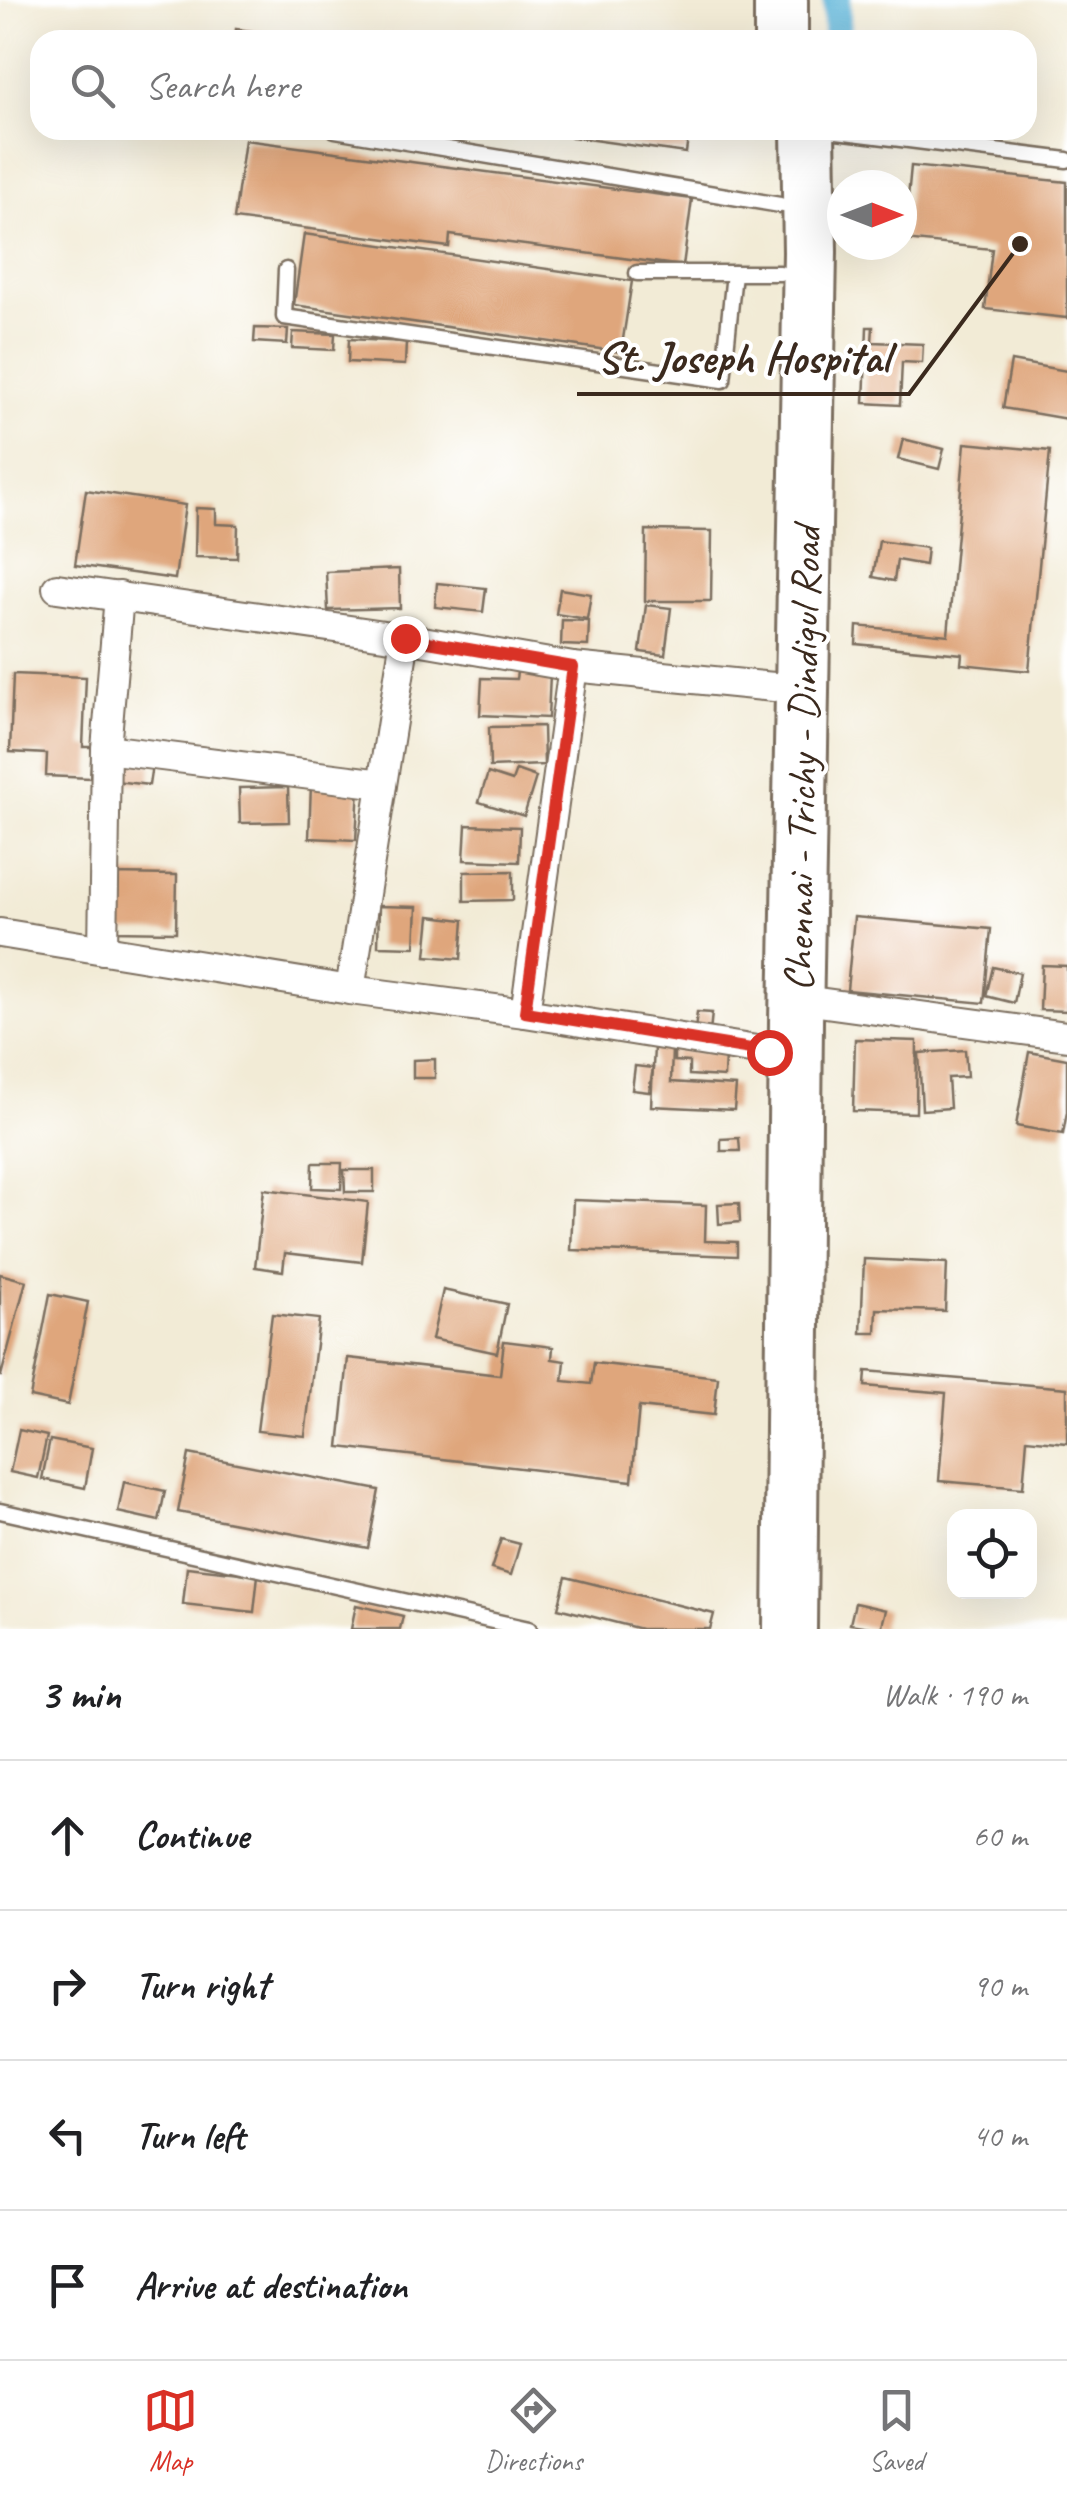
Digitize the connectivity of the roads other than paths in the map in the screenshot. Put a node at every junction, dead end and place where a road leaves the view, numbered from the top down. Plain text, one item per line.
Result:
1 (781, 0) edge
2 (807, 0) edge
3 (781, 30) edge
4 (808, 30) edge
5 (394, 140) edge
6 (780, 140) edge
7 (808, 140) edge
8 (909, 140) edge
9 (1067, 160) edge
10 (780, 205) junction
11 (286, 270) dead end
12 (637, 273) dead end
13 (757, 273) junction
14 (58, 588) dead end
15 (119, 596) junction
16 (405, 638) junction
17 (573, 667) junction
18 (774, 687) junction
19 (106, 749) junction
20 (382, 784) junction
21 (0, 933) edge
22 (103, 950) junction
23 (350, 990) junction
24 (796, 999) junction
25 (525, 1012) junction
26 (1067, 1036) edge
27 (769, 1052) junction
28 (0, 1511) edge
29 (529, 1629) edge
30 (764, 1629) edge
31 (790, 1629) edge

1 - 3 highway
2 - 4 highway
5 - 10 lane
6 - 10 highway, Chennai - Trichy - Dindigul Road
7 - 24 highway, Chennai - Trichy - Dindigul Road
8 - 9 lane
10 - 13 highway, Chennai - Trichy - Dindigul Road
11 - 13 lane
12 - 13 lane
13 - 18 highway, Chennai - Trichy - Dindigul Road
14 - 15 street
15 - 16 street
15 - 19 street
16 - 17 street
16 - 20 street
17 - 18 street
17 - 25 street
18 - 27 highway, Chennai - Trichy - Dindigul Road
19 - 20 street
19 - 22 street
20 - 23 street
21 - 22 street
22 - 23 street
23 - 25 street
24 - 26 street
24 - 31 highway, Chennai - Trichy - Dindigul Road
25 - 27 street
27 - 30 highway, Chennai - Trichy - Dindigul Road
28 - 29 lane

